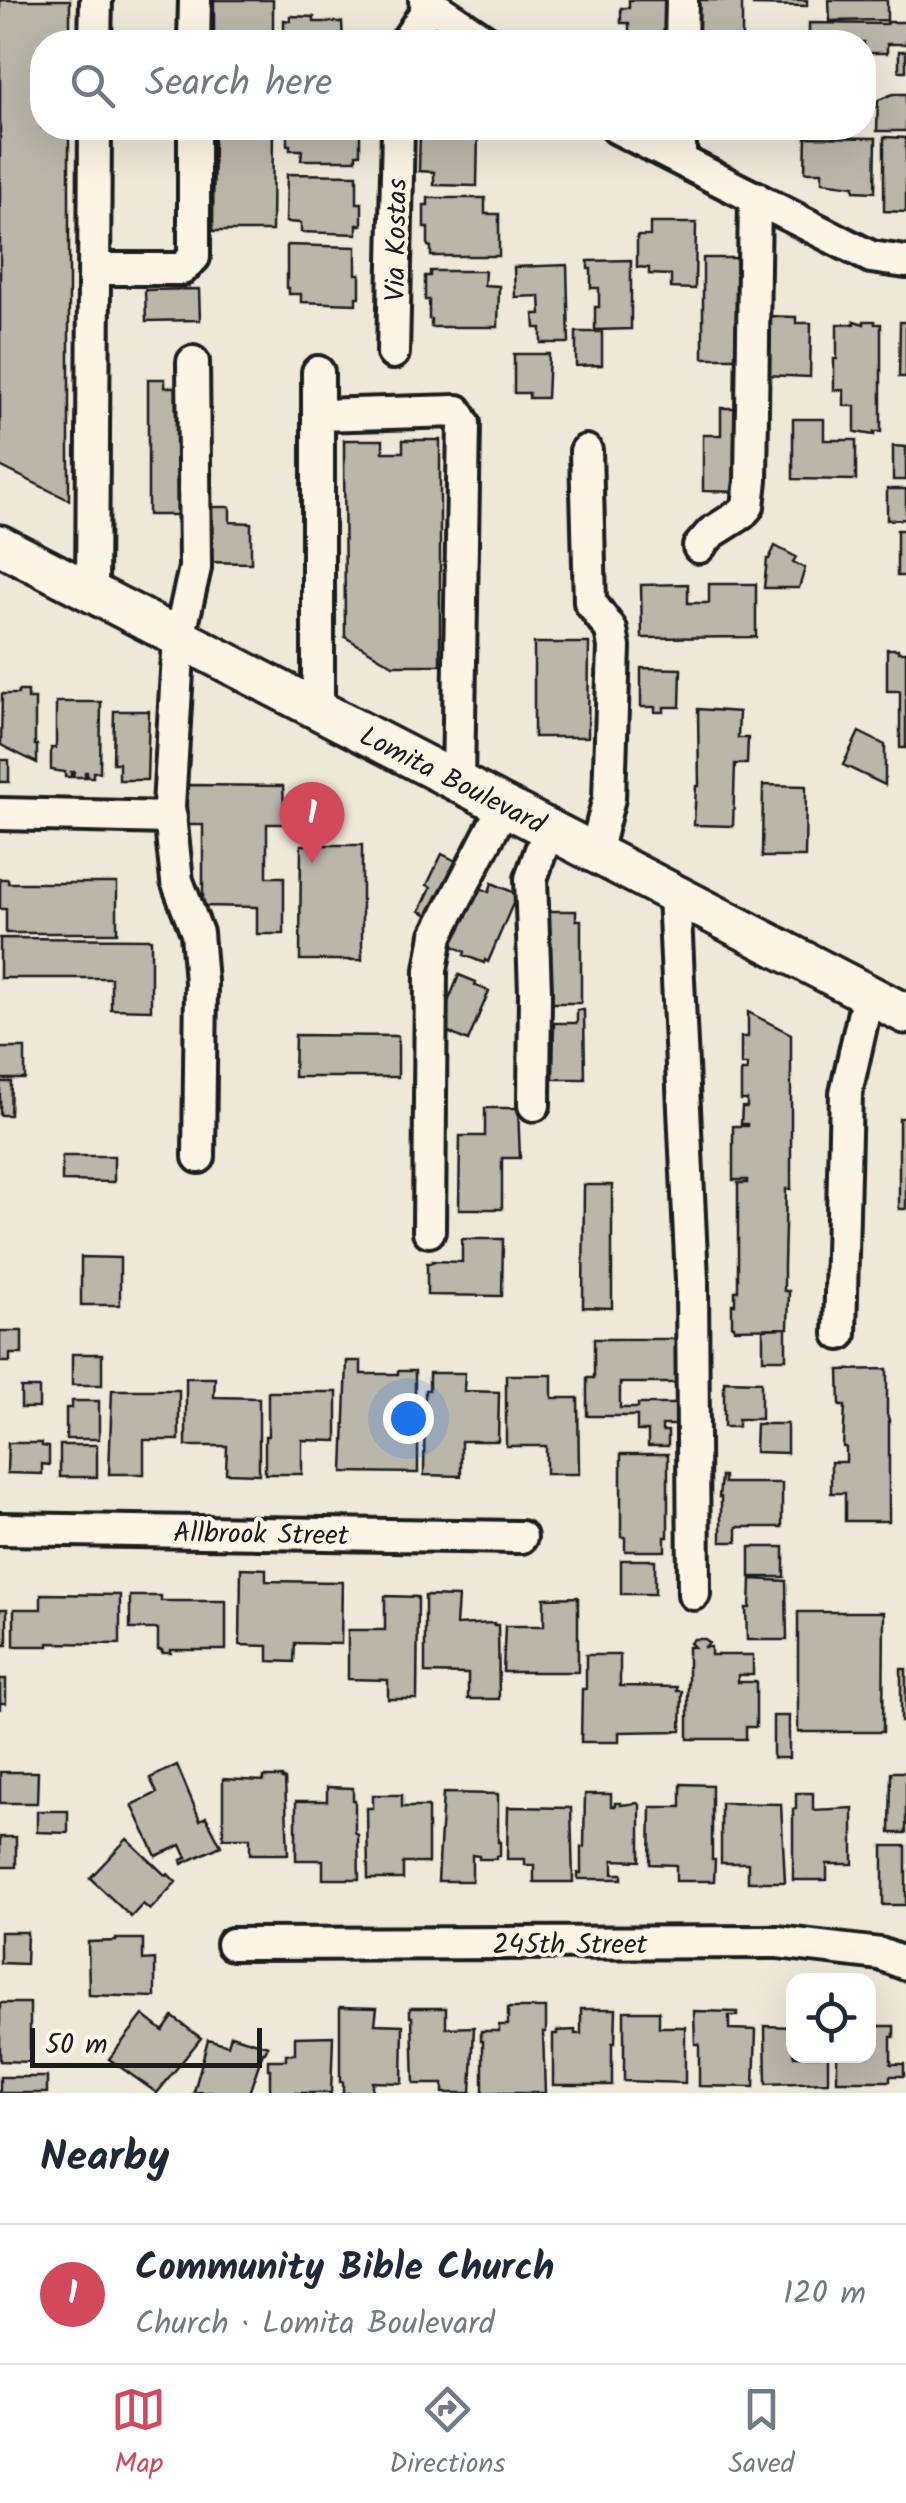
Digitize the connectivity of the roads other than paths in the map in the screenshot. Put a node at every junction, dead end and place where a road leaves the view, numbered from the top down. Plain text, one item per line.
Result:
1 (96, 0) edge
2 (194, 0) edge
3 (682, 0) edge
4 (428, 2) edge
5 (96, 30) edge
6 (194, 30) edge
7 (413, 30) edge
8 (470, 30) edge
9 (682, 30) edge
10 (95, 140) edge
11 (194, 140) edge
12 (398, 140) edge
13 (640, 140) edge
14 (680, 140) edge
15 (680, 160) junction
16 (755, 198) junction
17 (906, 262) edge
18 (94, 269) junction
19 (393, 353) dead end
20 (193, 362) dead end
21 (318, 372) dead end
22 (318, 415) junction
23 (586, 451) dead end
24 (0, 545) edge
25 (699, 547) dead end
26 (92, 593) junction
27 (179, 638) junction
28 (318, 710) junction
29 (458, 782) junction
30 (504, 806) junction
31 (0, 814) edge
32 (171, 818) junction
33 (551, 830) junction
34 (595, 852) junction
35 (674, 894) junction
36 (868, 994) junction
37 (906, 1014) edge
38 (534, 1106) dead end
39 (199, 1157) dead end
40 (429, 1231) dead end
41 (840, 1334) dead end
42 (0, 1529) edge
43 (521, 1536) dead end
44 (694, 1594) dead end
45 (232, 1944) dead end
46 (906, 1964) edge

1 - 5 street
2 - 6 street
3 - 9 street
4 - 7 street
4 - 8 street
10 - 18 street
11 - 18 street
12 - 19 street, Via Kostas
13 - 15 street
14 - 15 street
15 - 16 street
16 - 17 street
16 - 25 street
18 - 26 street
20 - 27 street
21 - 22 street
22 - 28 street
22 - 29 street
23 - 34 street
24 - 26 main road, Lomita Boulevard
26 - 27 main road, Lomita Boulevard
27 - 28 main road, Lomita Boulevard
27 - 32 street
28 - 29 main road, Lomita Boulevard
29 - 30 main road, Lomita Boulevard
30 - 33 main road, Lomita Boulevard
30 - 40 street
31 - 32 street
32 - 39 street
33 - 34 main road, Lomita Boulevard
33 - 38 street
34 - 35 main road, Lomita Boulevard
35 - 36 main road, Lomita Boulevard
35 - 44 street
36 - 37 main road, Lomita Boulevard
36 - 41 street
42 - 43 street, Allbrook Street
45 - 46 street, 245th Street

